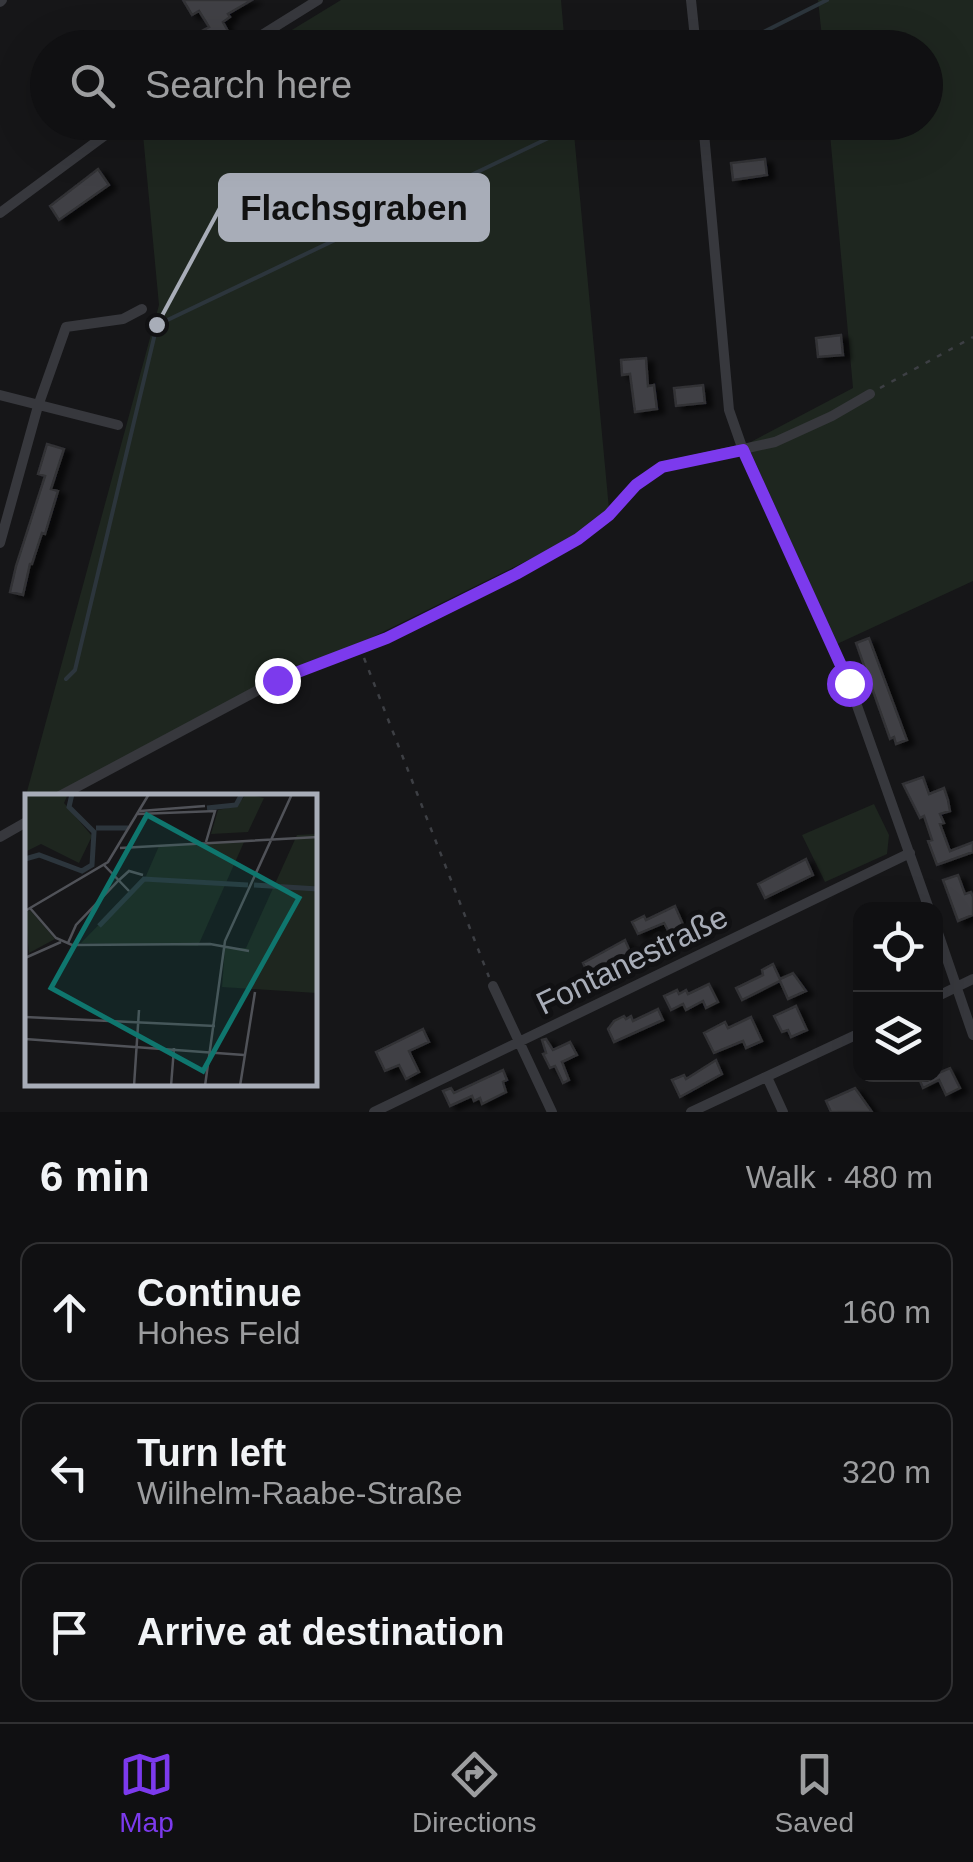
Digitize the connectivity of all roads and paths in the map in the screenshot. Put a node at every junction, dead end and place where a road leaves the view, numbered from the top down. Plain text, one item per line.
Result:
1 (318, 0) edge
2 (692, 0) edge
3 (270, 30) edge
4 (694, 30) edge
5 (99, 140) edge
6 (704, 140) edge
7 (0, 213) edge
8 (142, 309) dead end
9 (973, 336) edge
10 (870, 394) joint
11 (0, 395) edge
12 (38, 406) junction
13 (118, 425) dead end
14 (743, 450) junction
15 (0, 543) edge
16 (360, 647) junction
17 (64, 794) edge
18 (25, 823) edge
19 (0, 837) edge
20 (910, 853) junction
21 (926, 902) edge
22 (943, 949) edge
23 (973, 979) edge
24 (493, 986) joint
25 (956, 988) junction
26 (943, 994) edge
27 (973, 1035) edge
28 (853, 1036) edge
29 (519, 1042) junction
30 (767, 1077) junction
31 (374, 1112) edge
32 (552, 1112) edge
33 (692, 1112) edge
34 (783, 1112) edge

1 - 3 street
2 - 4 street
5 - 7 street
6 - 14 street
8 - 12 street
9 - 10 path
10 - 14 street
11 - 12 street
12 - 13 street
12 - 15 street
14 - 16 street
14 - 20 street
16 - 17 street
16 - 24 path
18 - 19 street
20 - 21 street
20 - 29 street, Fontanestraße
22 - 25 street
23 - 25 street
24 - 29 street
25 - 26 street
25 - 27 street
28 - 30 street
29 - 31 street, Fontanestraße
29 - 32 street
30 - 33 street
30 - 34 street

